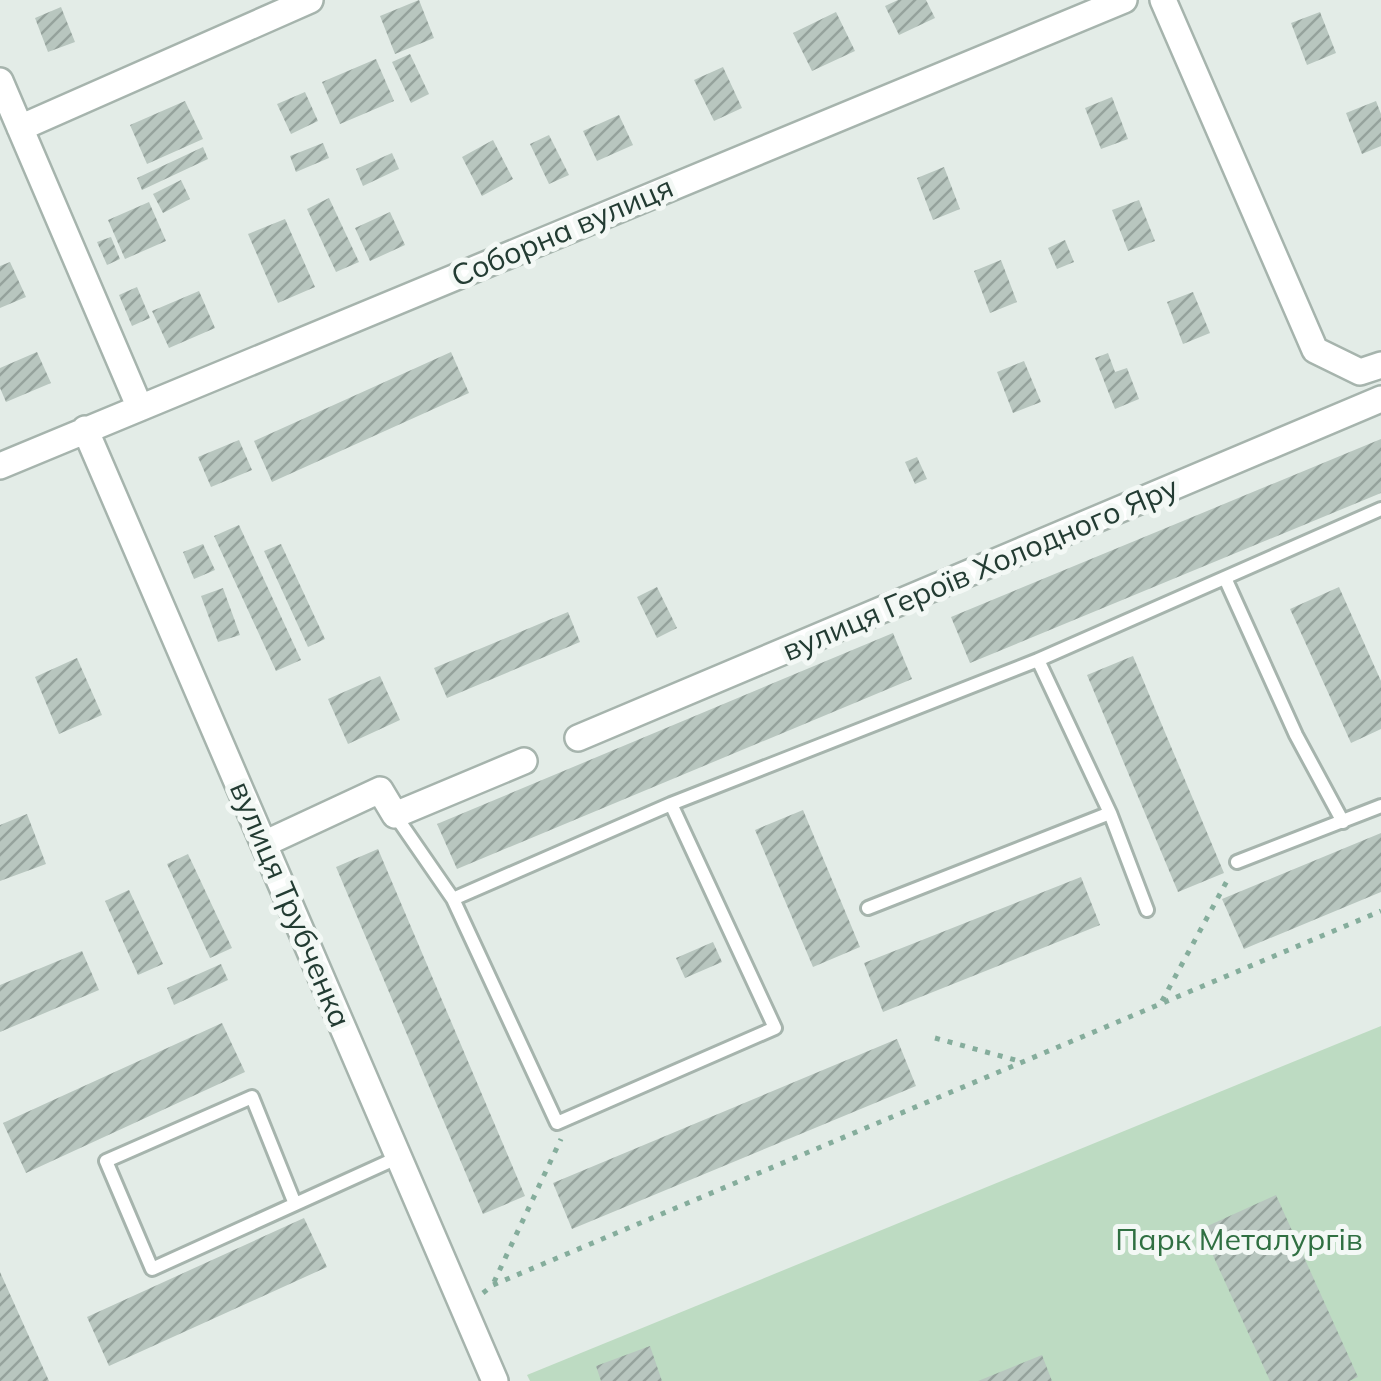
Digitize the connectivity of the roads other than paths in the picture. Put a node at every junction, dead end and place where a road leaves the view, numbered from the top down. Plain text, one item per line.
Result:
1 (310, 0) edge
2 (1124, 0) edge
3 (1163, 0) edge
4 (0, 81) edge
5 (20, 128) junction
6 (1381, 365) edge
7 (1381, 399) edge
8 (140, 408) junction
9 (85, 429) junction
10 (0, 466) edge
11 (1381, 509) edge
12 (1225, 578) junction
13 (1038, 660) junction
14 (578, 738) dead end
15 (524, 762) dead end
16 (671, 804) junction
17 (1381, 806) edge
18 (1110, 813) junction
19 (395, 816) junction
20 (1343, 822) junction
21 (266, 843) junction
22 (1237, 862) road end
23 (453, 898) junction
24 (868, 908) dead end
25 (1146, 910) dead end
26 (399, 1156) junction
27 (296, 1204) junction
28 (495, 1381) edge

1 - 5 street
2 - 8 street, Соборна вулиця
3 - 6 street
4 - 5 street
5 - 8 street
7 - 14 street, вулиця Героїв Холодного Яру
8 - 9 street, Соборна вулиця
9 - 10 street, Соборна вулиця
9 - 21 street, вулиця Трубченка
11 - 12 lane
12 - 13 lane
12 - 20 lane
13 - 16 lane
13 - 18 lane
15 - 19 street
16 - 23 lane
16 - 23 lane
17 - 20 lane
18 - 24 lane
18 - 25 lane
19 - 21 street
19 - 23 lane
20 - 22 lane
21 - 26 street, вулиця Трубченка
26 - 27 lane
26 - 28 street, вулиця Трубченка
27 - 27 lane

